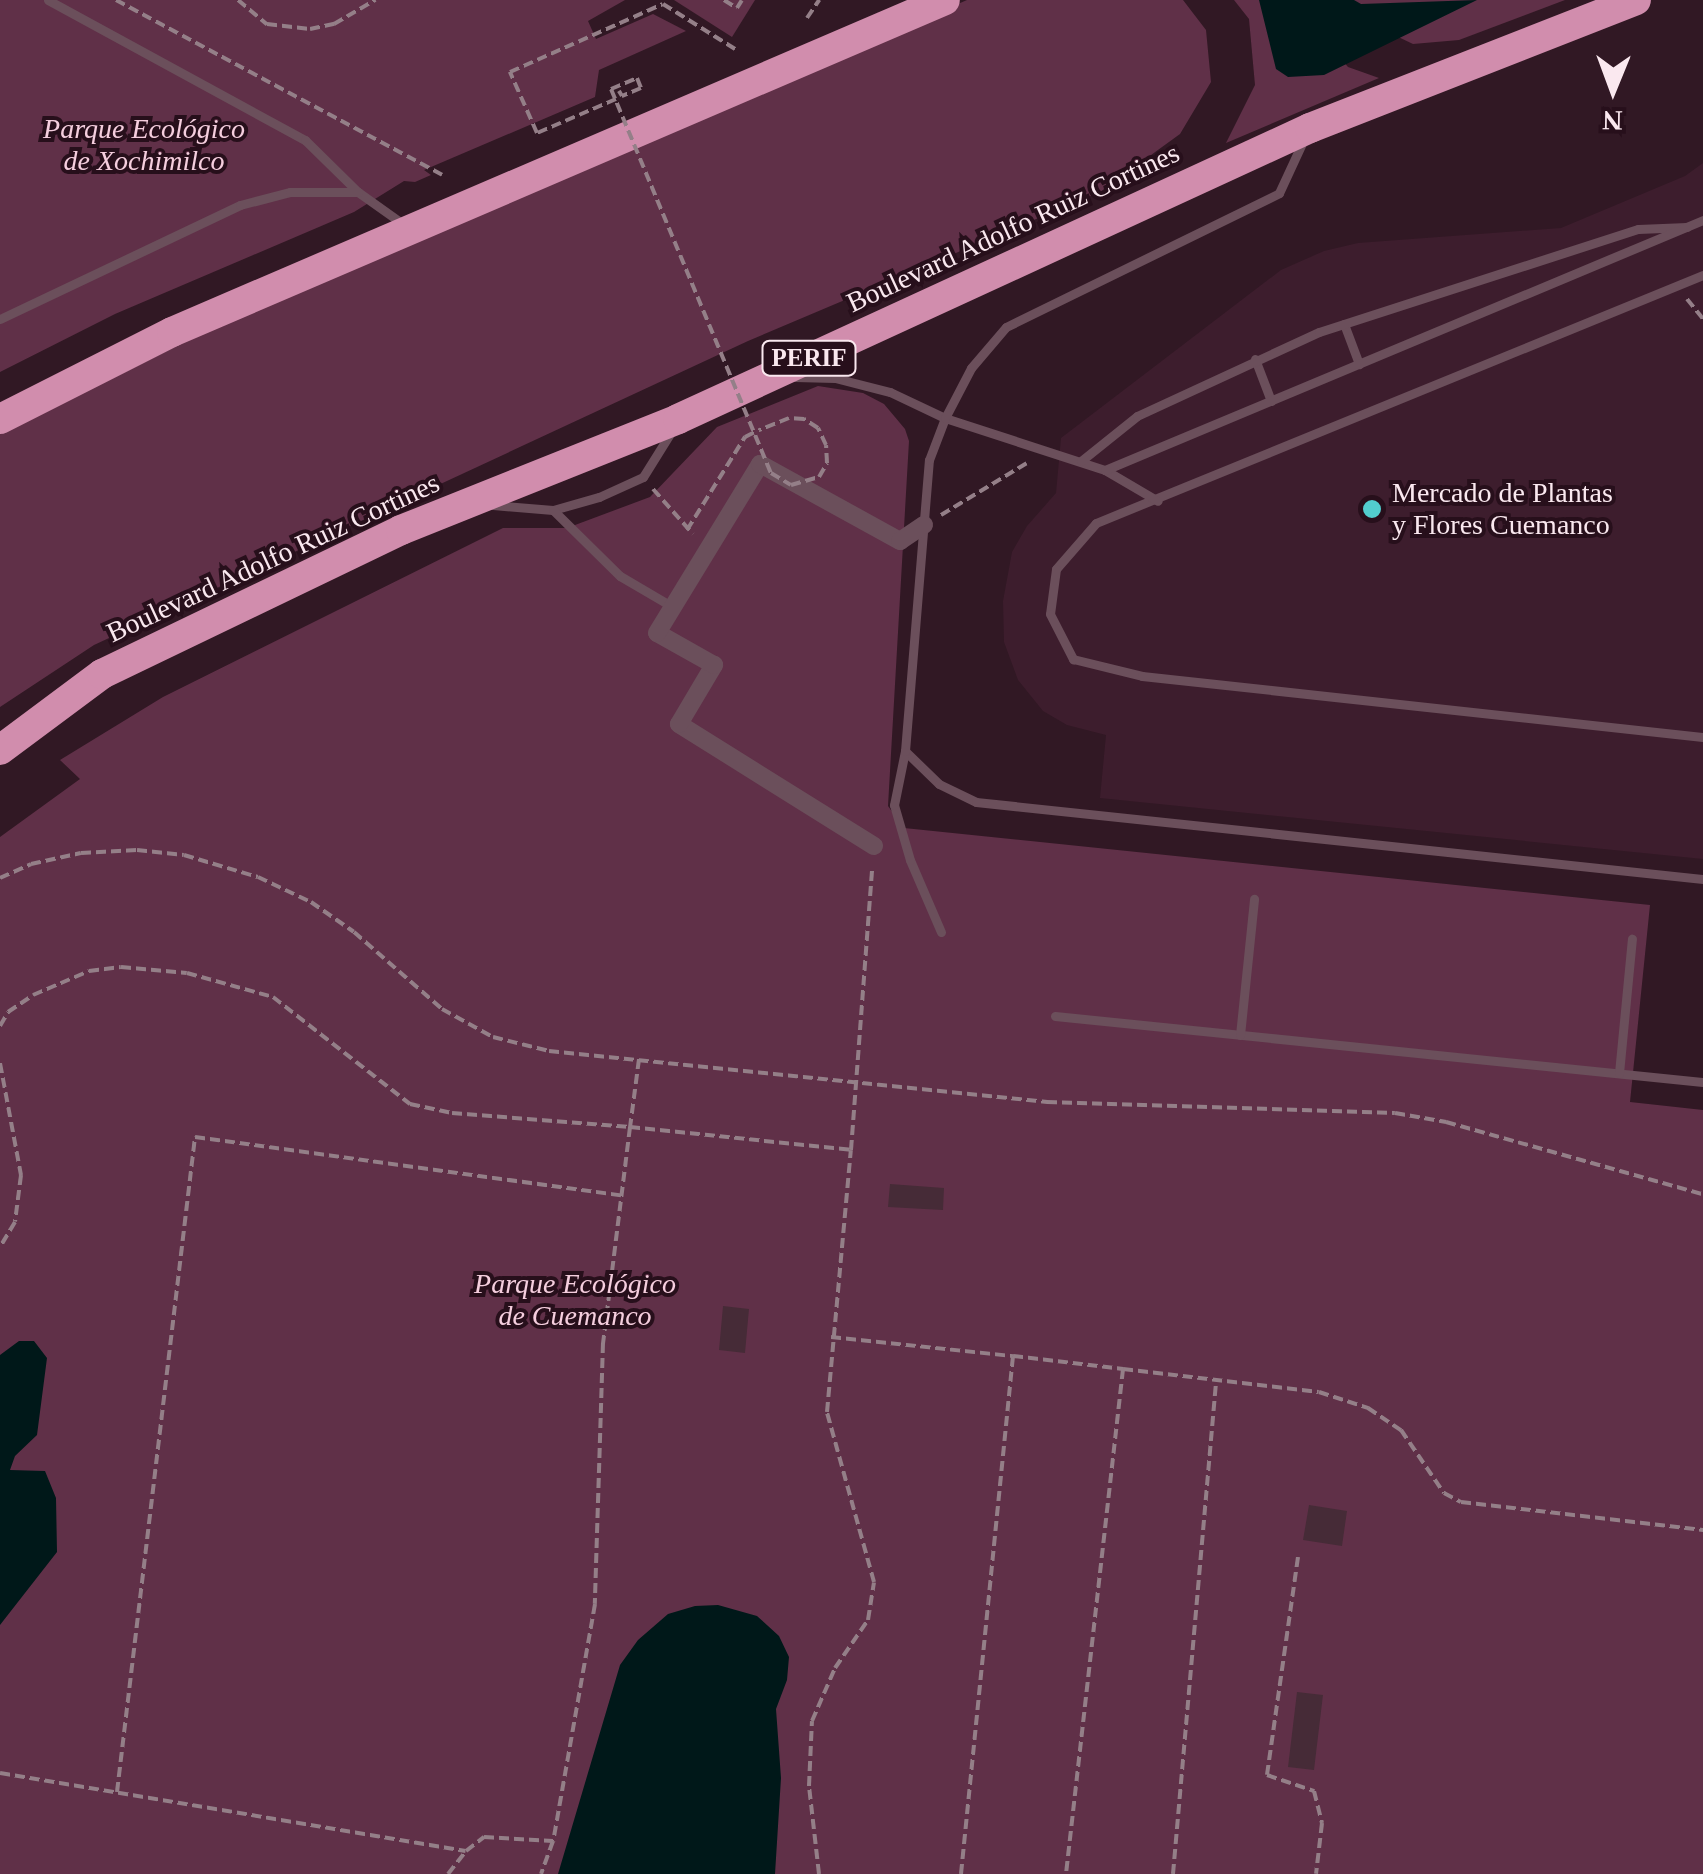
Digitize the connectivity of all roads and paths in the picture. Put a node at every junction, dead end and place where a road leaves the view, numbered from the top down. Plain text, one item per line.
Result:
1 (48, 0) edge
2 (116, 0) edge
3 (238, 0) edge
4 (374, 0) edge
5 (724, 0) edge
6 (742, 0) edge
7 (819, 0) edge
8 (945, 0) edge
9 (1636, 0) edge
10 (808, 18) dead end
11 (735, 49) dead end
12 (619, 95) junction
13 (1310, 128) junction
14 (442, 175) dead end
15 (358, 192) junction
16 (1703, 220) edge
17 (1687, 227) junction
18 (410, 229) junction
19 (1703, 275) edge
20 (1678, 287) junction
21 (1703, 319) edge
22 (0, 320) edge
23 (1344, 324) junction
24 (1255, 359) junction
25 (1359, 364) junction
26 (769, 377) junction
27 (1272, 401) junction
28 (945, 418) junction
29 (0, 419) edge
30 (678, 419) junction
31 (1048, 450) junction
32 (1081, 461) junction
33 (1105, 470) junction
34 (643, 478) junction
35 (1158, 501) junction
36 (471, 503) junction
37 (552, 510) junction
38 (924, 525) junction
39 (687, 530) junction
40 (710, 544) junction
41 (672, 607) junction
42 (1703, 736) edge
43 (0, 750) edge
44 (905, 751) junction
45 (874, 846) joint
46 (0, 878) edge
47 (1703, 879) edge
48 (1254, 899) dead end
49 (940, 932) dead end
50 (1632, 939) dead end
51 (1055, 1016) dead end
52 (0, 1026) edge
53 (1240, 1035) junction
54 (639, 1059) junction
55 (0, 1063) edge
56 (1620, 1073) junction
57 (856, 1081) junction
58 (1703, 1082) edge
59 (630, 1127) junction
60 (851, 1150) junction
61 (1703, 1194) edge
62 (621, 1196) junction
63 (0, 1247) edge
64 (832, 1337) junction
65 (1013, 1356) junction
66 (1123, 1369) junction
67 (1216, 1380) junction
68 (1703, 1530) edge
69 (1298, 1557) dead end
70 (0, 1773) edge
71 (117, 1792) junction
72 (553, 1840) junction
73 (466, 1850) junction
74 (448, 1874) edge
75 (541, 1874) edge
76 (819, 1874) edge
77 (961, 1874) edge
78 (1066, 1874) edge
79 (1172, 1874) edge
80 (1316, 1874) edge

1 - 15 lane
2 - 14 path
3 - 4 path
5 - 6 path
7 - 10 path
8 - 18 highway
9 - 13 highway, Boulevard Adolfo Ruiz Cortines / PERIF
11 - 12 path
12 - 12 path
12 - 39 path, bridge
13 - 26 highway, Boulevard Adolfo Ruiz Cortines / PERIF
13 - 28 lane
15 - 18 lane
15 - 22 lane
16 - 17 lane
17 - 23 lane
17 - 25 lane
18 - 29 highway
19 - 20 lane
20 - 21 path
20 - 35 lane
23 - 24 lane
23 - 25 lane
24 - 27 lane
24 - 32 lane
25 - 27 lane
26 - 28 lane
26 - 30 highway, Boulevard Adolfo Ruiz Cortines / PERIF
27 - 33 lane
28 - 31 lane
28 - 38 lane
30 - 34 lane
30 - 36 highway, Boulevard Adolfo Ruiz Cortines / PERIF
31 - 32 lane
31 - 38 path
32 - 33 lane
33 - 35 lane
34 - 37 lane
34 - 39 path
35 - 42 lane
36 - 37 lane
36 - 43 highway, Boulevard Adolfo Ruiz Cortines / PERIF
37 - 41 lane
38 - 40 street
38 - 44 lane
39 - 40 path
40 - 41 street
41 - 45 street
44 - 47 lane
44 - 49 lane
45 - 57 path
46 - 54 path
48 - 53 lane
50 - 56 lane
51 - 53 lane
52 - 59 path
53 - 56 lane
54 - 57 path
54 - 59 path
55 - 63 path
56 - 58 lane
57 - 60 path
57 - 61 path
59 - 60 path
59 - 62 path
60 - 64 path
62 - 71 path
62 - 72 path
64 - 65 path
64 - 76 path
65 - 66 path
65 - 77 path
66 - 67 path
66 - 78 path
67 - 68 path
67 - 79 path
69 - 80 path
70 - 71 path
71 - 73 path
72 - 73 path
72 - 75 path
73 - 74 path

